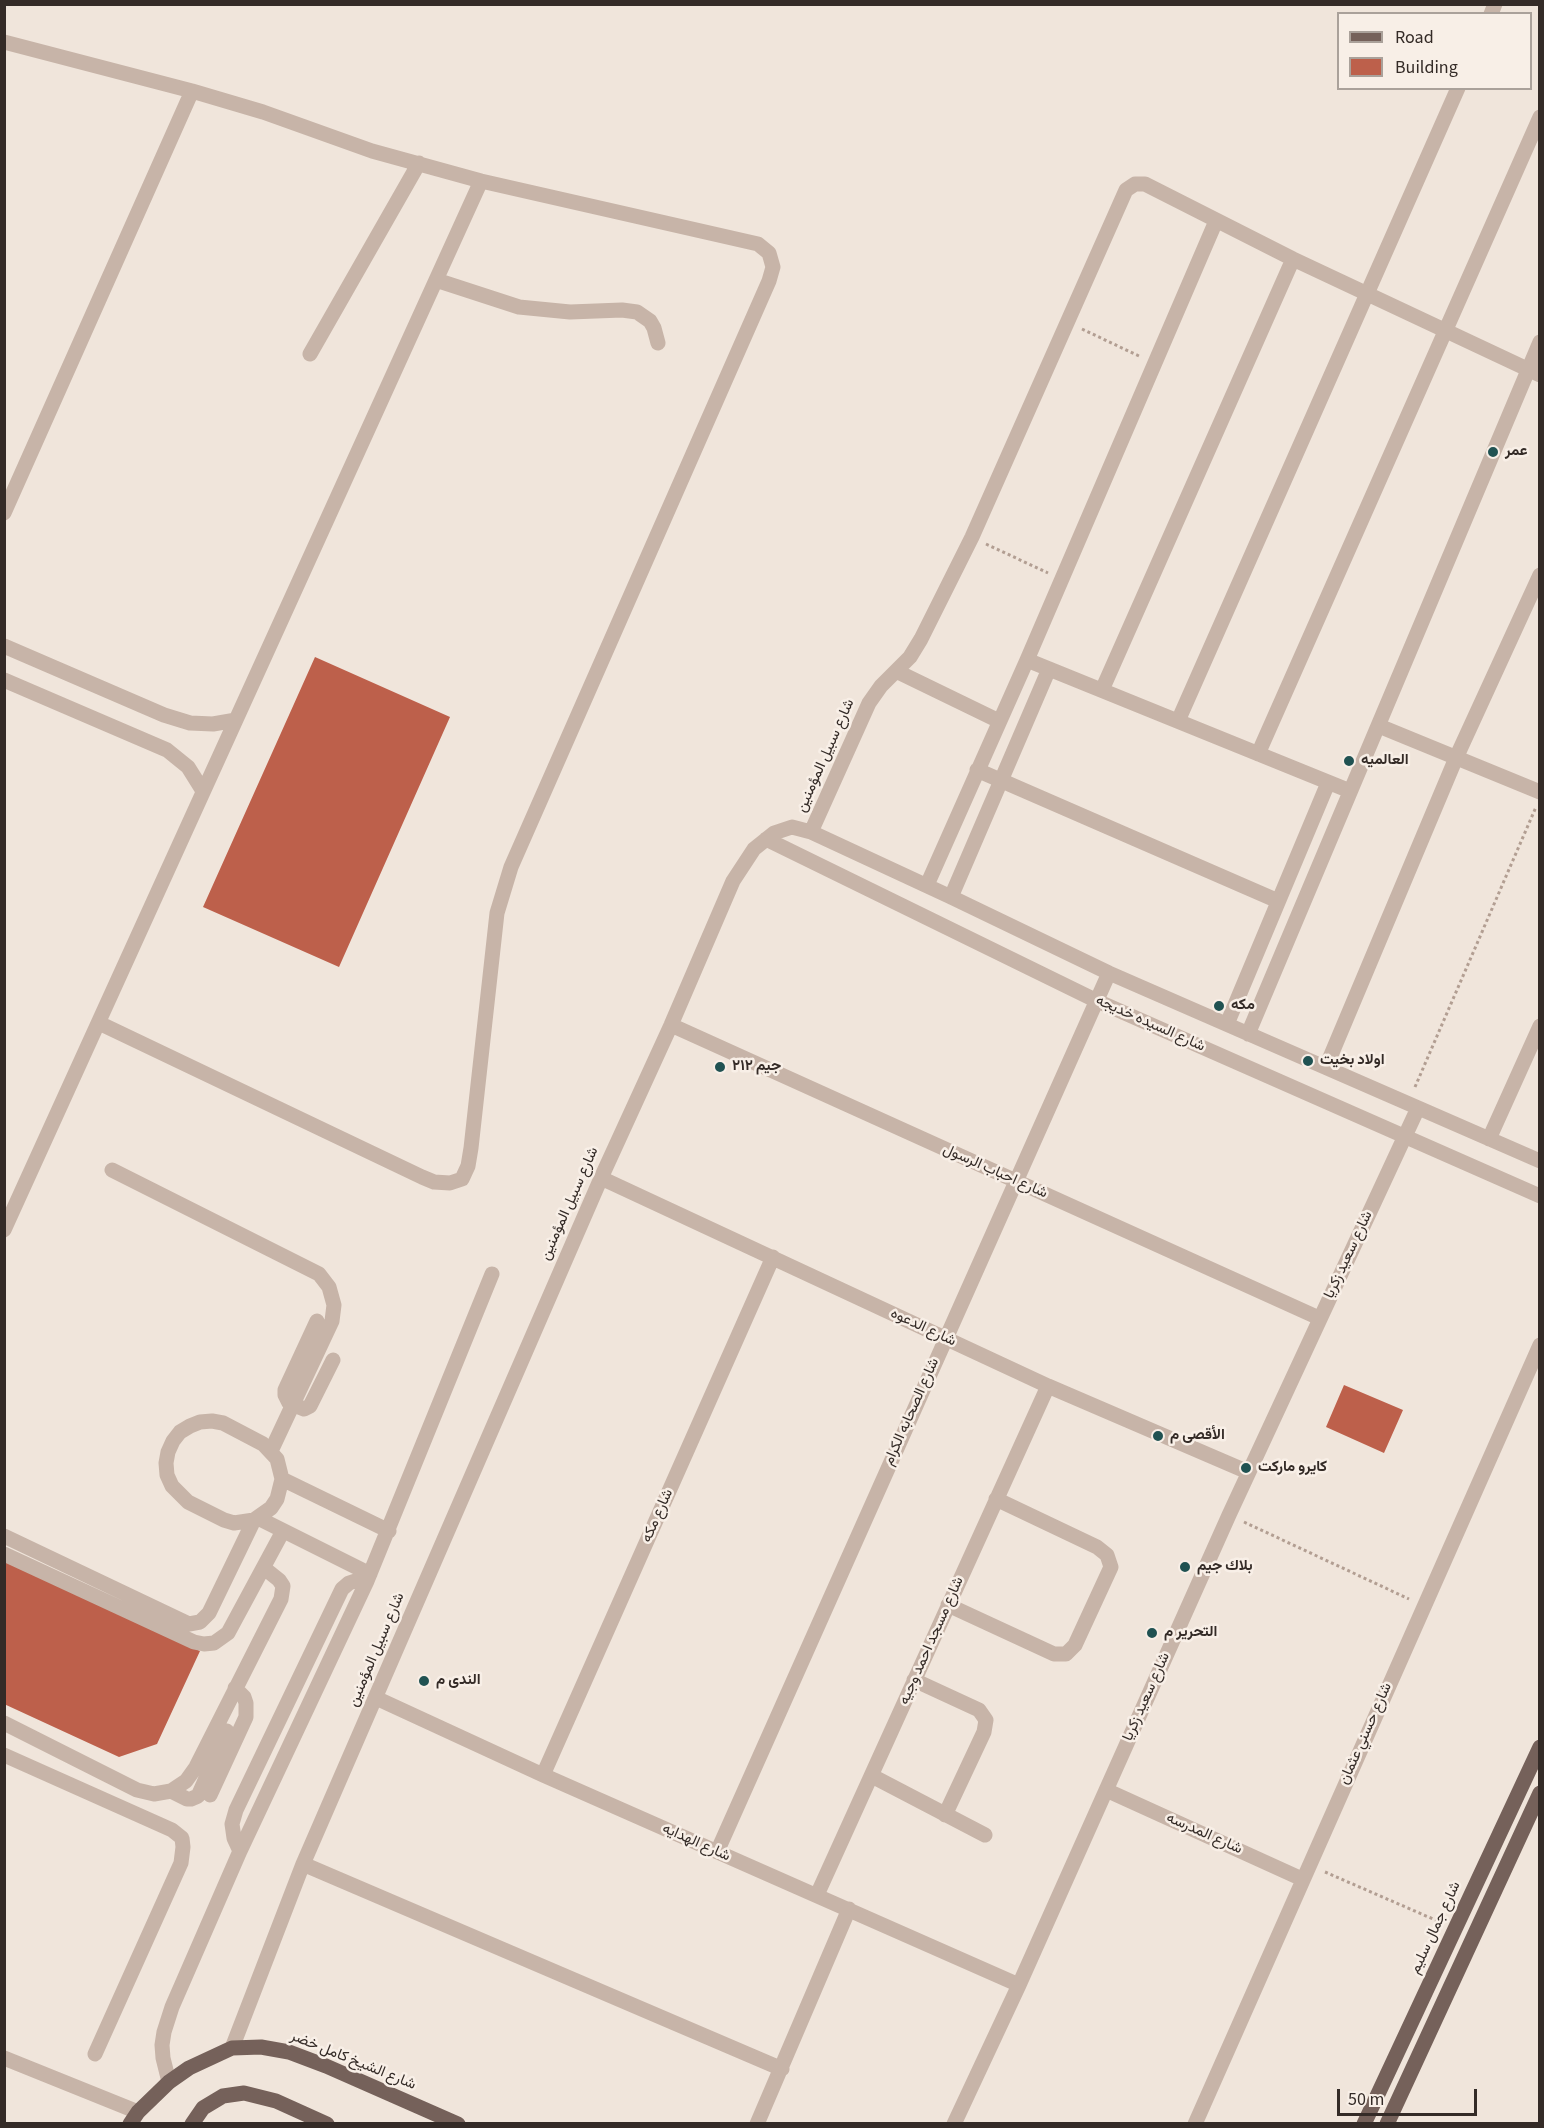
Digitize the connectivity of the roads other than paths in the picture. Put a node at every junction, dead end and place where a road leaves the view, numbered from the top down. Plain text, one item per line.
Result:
1 (4, 42) edge
2 (1457, 90) edge
3 (192, 91) junction
4 (1539, 117) edge
5 (419, 163) junction
6 (481, 181) junction
7 (1216, 221) junction
8 (1293, 260) junction
9 (436, 280) junction
10 (1366, 294) junction
11 (1445, 331) junction
12 (1539, 342) edge
13 (658, 343) dead end
14 (310, 354) dead end
15 (1534, 372) edge
16 (4, 513) edge
17 (1539, 575) edge
18 (4, 646) edge
19 (1027, 660) junction
20 (1049, 669) junction
21 (896, 671) junction
22 (4, 680) edge
23 (1102, 690) junction
24 (236, 720) junction
25 (999, 721) junction
26 (1178, 721) junction
27 (1379, 726) junction
28 (1258, 754) junction
29 (1456, 758) junction
30 (977, 770) junction
31 (1001, 780) junction
32 (1328, 783) junction
33 (202, 791) junction
34 (1350, 791) junction
35 (1539, 792) edge
36 (811, 832) junction
37 (766, 839) junction
38 (927, 885) junction
39 (951, 897) junction
40 (1278, 901) junction
41 (1109, 973) junction
42 (1095, 1000) junction
43 (99, 1023) junction
44 (1227, 1024) junction
45 (671, 1025) junction
46 (1539, 1026) edge
47 (1248, 1034) junction
48 (1326, 1067) junction
49 (1413, 1106) junction
50 (1404, 1136) junction
51 (1489, 1139) junction
52 (1539, 1161) edge
53 (112, 1170) dead end
54 (601, 1178) junction
55 (1016, 1182) junction
56 (1539, 1196) edge
57 (4, 1230) edge
58 (773, 1257) junction
59 (492, 1274) dead end
60 (1319, 1318) junction
61 (317, 1321) dead end
62 (945, 1338) junction
63 (1539, 1345) edge
64 (333, 1360) dead end
65 (1048, 1386) junction
66 (292, 1405) junction
67 (271, 1451) junction
68 (1248, 1472) junction
69 (282, 1479) junction
70 (996, 1499) junction
71 (256, 1519) junction
72 (389, 1531) junction
73 (283, 1532) junction
74 (4, 1536) edge
75 (4, 1554) edge
76 (264, 1568) junction
77 (368, 1578) junction
78 (948, 1605) junction
79 (915, 1680) junction
80 (235, 1688) junction
81 (376, 1698) junction
82 (4, 1723) edge
83 (227, 1731) dead end
84 (1539, 1747) edge
85 (4, 1755) edge
86 (543, 1775) junction
87 (872, 1776) junction
88 (1106, 1790) junction
89 (171, 1791) junction
90 (1539, 1793) edge
91 (210, 1795) dead end
92 (945, 1815) junction
93 (985, 1835) dead end
94 (240, 1851) junction
95 (717, 1852) junction
96 (303, 1864) junction
97 (1305, 1872) junction
98 (817, 1895) junction
99 (849, 1909) junction
100 (1018, 1985) junction
101 (232, 2048) junction
102 (95, 2054) dead end
103 (4, 2058) edge
104 (782, 2069) junction
105 (169, 2082) junction
106 (134, 2118) edge
107 (192, 2124) edge
108 (327, 2124) edge
109 (458, 2124) edge
110 (757, 2124) edge
111 (954, 2124) edge
112 (1195, 2124) edge
113 (1364, 2124) edge
114 (1388, 2124) edge

1 - 3 street
2 - 10 street
3 - 5 street
3 - 16 street
4 - 11 street
5 - 6 street
5 - 14 street
6 - 9 street
6 - 43 street
7 - 8 street, شارع سبيل المؤمنين
7 - 19 street
7 - 21 street, شارع سبيل المؤمنين
8 - 10 street, شارع سبيل المؤمنين
8 - 23 street
9 - 13 street
9 - 24 street
10 - 11 street, شارع سبيل المؤمنين
10 - 26 street
11 - 15 street, شارع سبيل المؤمنين
11 - 28 street
12 - 15 street
15 - 27 street
17 - 29 street
18 - 24 street
19 - 20 street
19 - 25 street
20 - 23 street
20 - 31 street
21 - 25 street
21 - 36 street, شارع سبيل المؤمنين
22 - 33 street
23 - 26 street
24 - 33 street
25 - 30 street
26 - 28 street
27 - 29 street
27 - 34 street
28 - 32 street
29 - 35 street
29 - 48 street
30 - 31 street
30 - 38 street
31 - 39 street
31 - 40 street
32 - 34 street
32 - 40 street
33 - 43 street
34 - 47 street
36 - 37 street, شارع سبيل المؤمنين
36 - 38 street, شارع السيده خديجه
37 - 42 street, شارع السيده خديجه
37 - 45 street, شارع سبيل المؤمنين
38 - 39 street, شارع السيده خديجه
39 - 41 street, شارع السيده خديجه
40 - 44 street
41 - 42 street, شارع الصحابه الكرام
41 - 44 street, شارع السيده خديجه
42 - 50 street, شارع السيده خديجه
42 - 55 street, شارع الصحابه الكرام
43 - 57 street
44 - 47 street, شارع السيده خديجه
45 - 54 street, شارع سبيل المؤمنين
45 - 55 street, شارع احباب الرسول
46 - 51 street
47 - 48 street, شارع السيده خديجه
48 - 49 street, شارع السيده خديجه
49 - 50 street, شارع سعيد زكريا
49 - 51 street, شارع السيده خديجه
50 - 56 street, شارع السيده خديجه
50 - 60 street, شارع سعيد زكريا
51 - 52 street, شارع السيده خديجه
53 - 66 street
54 - 58 street, شارع الدعوه
54 - 81 street, شارع سبيل المؤمنين
55 - 60 street, شارع احباب الرسول
55 - 62 street, شارع الصحابه الكرام
58 - 62 street, شارع الدعوه
58 - 86 street, شارع مكه
59 - 72 street
60 - 68 street, شارع سعيد زكريا
61 - 66 street
62 - 65 street, شارع الدعوه
62 - 95 street, شارع الصحابه الكرام
63 - 97 street, شارع حسني عثمان
64 - 66 street
65 - 68 street, شارع الدعوه
65 - 70 street, شارع مسجد احمد وجيه
66 - 67 street
67 - 69 street
67 - 71 street
68 - 88 street, شارع سعيد زكريا
69 - 71 street
69 - 72 street
70 - 78 street, شارع مسجد احمد وجيه
70 - 78 street
71 - 73 street
71 - 74 street
72 - 77 street
73 - 76 street
73 - 77 street
75 - 76 street
76 - 80 street
77 - 94 street
77 - 94 street
78 - 79 street, شارع مسجد احمد وجيه
79 - 87 street, شارع مسجد احمد وجيه
79 - 92 street
80 - 89 street
80 - 91 street
81 - 86 street, شارع الهدايه
81 - 96 street, شارع سبيل المؤمنين
82 - 89 street
83 - 89 street
84 - 113 main road, شارع جمال سليم
85 - 102 street
86 - 95 street, شارع الهدايه
87 - 92 street
87 - 98 street, شارع مسجد احمد وجيه
88 - 97 street, شارع المدرسه
88 - 100 street, شارع سعيد زكريا
90 - 114 main road
92 - 93 street
94 - 105 street
95 - 98 street, شارع الهدايه
96 - 101 street, شارع سبيل المؤمنين
96 - 104 street
97 - 112 street, شارع حسني عثمان
98 - 99 street, شارع الهدايه
99 - 100 street, شارع الهدايه
99 - 104 street
100 - 111 street, شارع سعيد زكريا
101 - 105 main road
101 - 109 main road, شارع الشيخ كامل خضر
103 - 106 street
104 - 110 street
105 - 106 main road
107 - 108 main road

